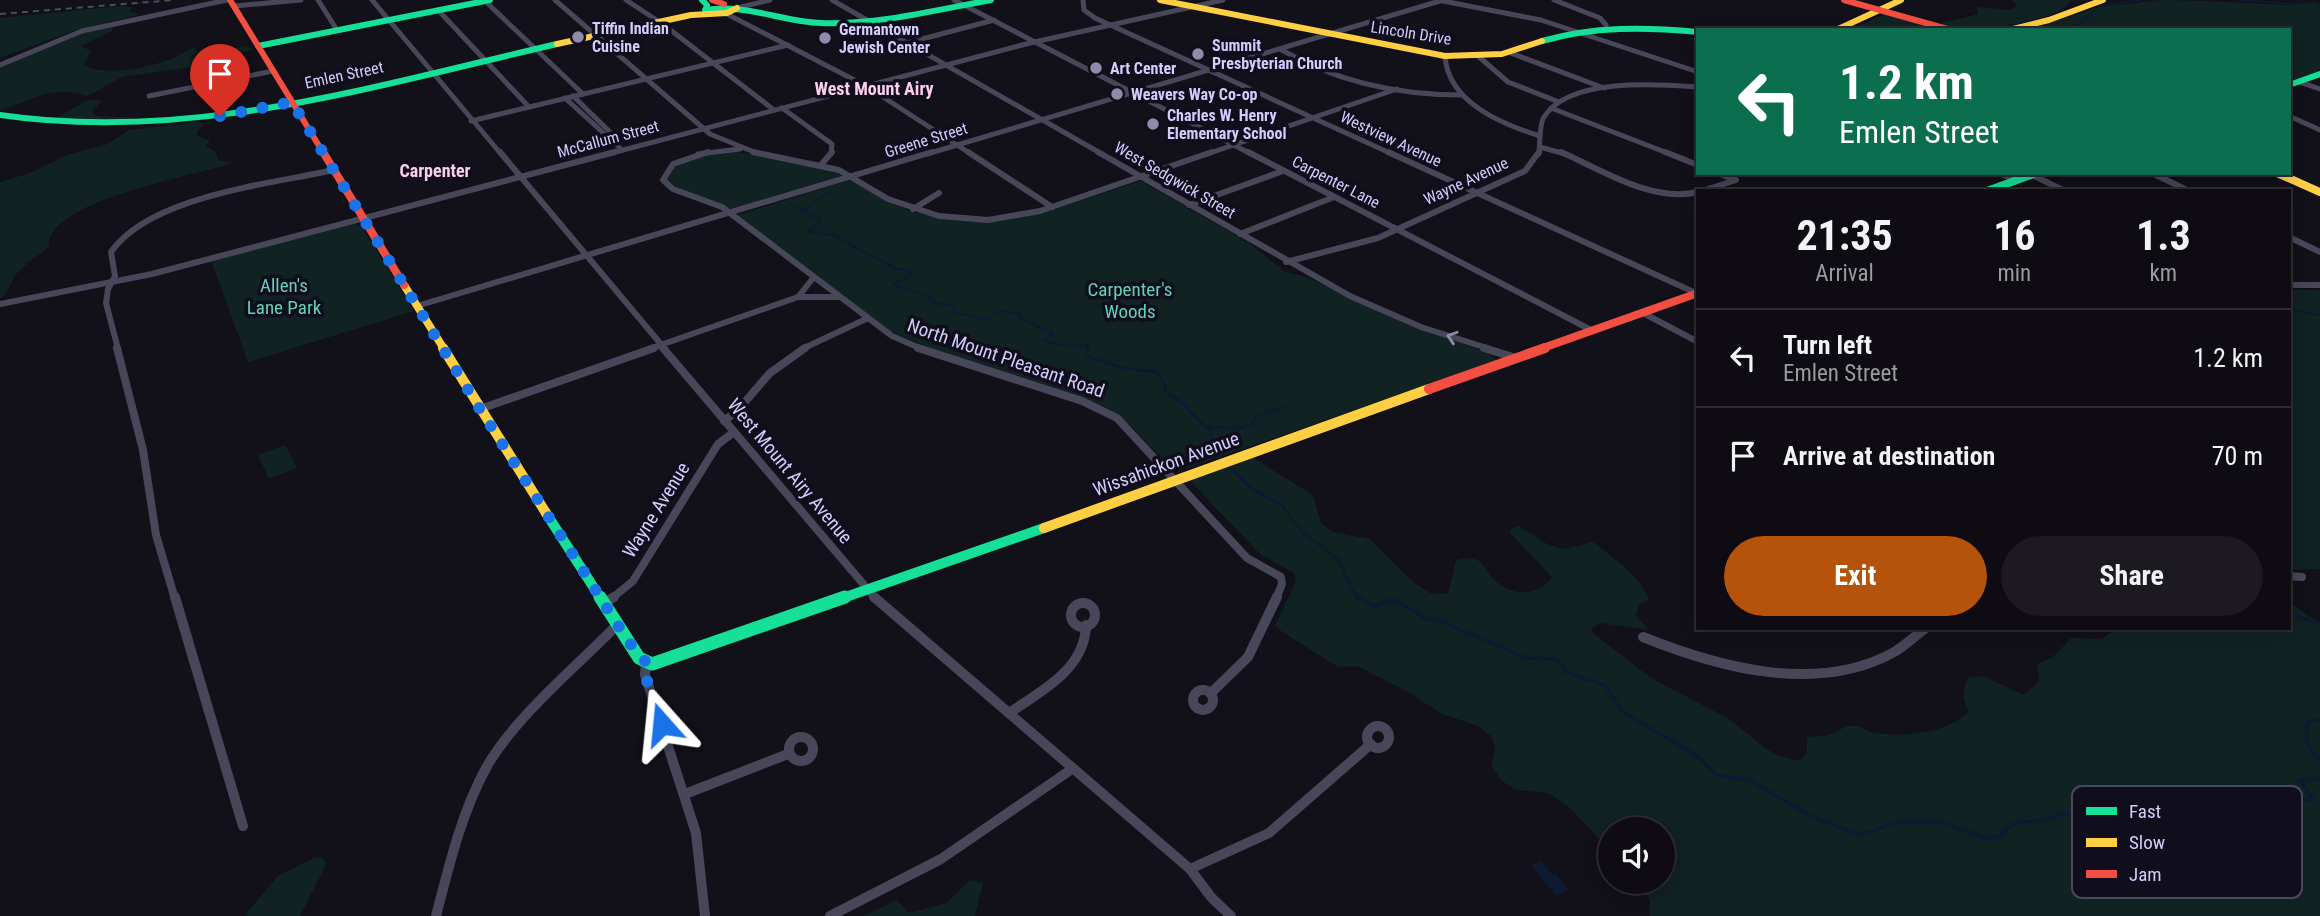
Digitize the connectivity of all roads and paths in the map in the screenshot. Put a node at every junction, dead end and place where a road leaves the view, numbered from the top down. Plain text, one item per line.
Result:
1 (301, 0) edge
2 (318, 0) edge
3 (372, 0) edge
4 (487, 0) edge
5 (555, 0) edge
6 (626, 0) edge
7 (770, 0) edge
8 (832, 0) edge
9 (991, 0) edge
10 (1083, 0) edge
11 (1160, 0) edge
12 (1223, 0) edge
13 (1434, 0) edge
14 (1442, 0) edge
15 (1553, 0) edge
16 (1844, 0) edge
17 (1901, 0) edge
18 (2104, 0) edge
19 (230, 2) edge
20 (959, 3) edge
21 (1193, 6) junction
22 (714, 7) edge
23 (737, 8) junction
24 (438, 10) junction
25 (1880, 10) junction
26 (387, 20) junction
27 (994, 20) junction
28 (870, 21) junction
29 (658, 23) junction
30 (1606, 25) junction
31 (1110, 26) junction
32 (1840, 28) edge
33 (1944, 28) edge
34 (2017, 28) edge
35 (337, 30) junction
36 (1575, 30) junction
37 (1696, 32) edge
38 (1328, 34) junction
39 (597, 36) junction
40 (1036, 42) junction
41 (907, 43) junction
42 (788, 45) junction
43 (258, 46) junction
44 (536, 49) junction
45 (1280, 49) junction
46 (1508, 52) junction
47 (1445, 56) junction
48 (1478, 56) junction
49 (485, 60) junction
50 (713, 63) junction
51 (0, 65) edge
52 (946, 65) junction
53 (1208, 70) junction
54 (273, 71) junction
55 (1696, 71) edge
56 (430, 72) junction
57 (2320, 74) edge
58 (646, 79) junction
59 (2294, 83) edge
60 (866, 86) junction
61 (1696, 87) edge
62 (1604, 88) junction
63 (1397, 89) junction
64 (2320, 89) edge
65 (1134, 92) junction
66 (583, 94) junction
67 (1462, 95) junction
68 (149, 96) dead end
69 (573, 96) junction
70 (565, 98) junction
71 (292, 102) junction
72 (1559, 102) junction
73 (529, 107) junction
74 (782, 108) junction
75 (1551, 108) junction
76 (774, 110) junction
77 (0, 115) edge
78 (2291, 117) edge
79 (1314, 119) junction
80 (1042, 120) junction
81 (471, 121) junction
82 (704, 128) junction
83 (2320, 130) edge
84 (710, 134) junction
85 (608, 136) junction
86 (1540, 136) junction
87 (957, 145) junction
88 (1235, 145) junction
89 (1540, 147) junction
90 (740, 149) junction
91 (622, 150) junction
92 (696, 154) junction
93 (1696, 164) edge
94 (820, 166) junction
95 (334, 170) junction
96 (1283, 171) junction
97 (1723, 175) edge
98 (2003, 175) edge
99 (2031, 175) edge
100 (2036, 175) edge
101 (2156, 175) edge
102 (2282, 175) edge
103 (519, 177) junction
104 (851, 177) junction
105 (1141, 177) junction
106 (2017, 180) junction
107 (1707, 189) edge
108 (1992, 189) edge
109 (2061, 189) edge
110 (2185, 189) edge
111 (1696, 192) edge
112 (2320, 192) edge
113 (939, 193) dead end
114 (1477, 194) junction
115 (1334, 197) junction
116 (1189, 205) junction
117 (1052, 207) junction
118 (913, 209) junction
119 (730, 213) junction
120 (362, 218) junction
121 (1397, 230) junction
122 (1240, 234) junction
123 (2291, 238) edge
124 (2320, 252) edge
125 (585, 256) junction
126 (1286, 262) junction
127 (814, 277) junction
128 (112, 283) junction
129 (2291, 285) edge
130 (2320, 285) edge
131 (1696, 294) edge
132 (1696, 294) edge
133 (798, 297) junction
134 (838, 297) junction
135 (0, 304) edge
136 (417, 306) junction
137 (1643, 313) junction
138 (866, 318) junction
139 (1593, 331) junction
140 (1696, 341) edge
141 (661, 345) junction
142 (1517, 358) junction
143 (480, 409) junction
144 (724, 421) junction
145 (734, 432) junction
146 (1175, 479) junction
147 (2291, 576) edge
148 (2302, 577) dead end
149 (867, 590) junction
150 (604, 603) junction
151 (618, 625) junction
152 (1086, 625) dead end
153 (1923, 630) edge
154 (1643, 637) dead end
155 (646, 662) junction
156 (1211, 693) dead end
157 (1009, 713) junction
158 (1371, 744) dead end
159 (788, 754) dead end
160 (1072, 769) junction
161 (685, 794) junction
162 (243, 827) dead end
163 (1190, 869) junction
164 (436, 916) edge
165 (705, 916) edge
166 (830, 916) edge
167 (1231, 916) edge

1 - 19 street
2 - 35 street
3 - 26 street, West Mount Airy Avenue
4 - 24 main road
4 - 44 street
5 - 39 street
6 - 29 street
7 - 23 street
8 - 28 street, West Sedgwick Street
9 - 20 main road
10 - 31 street, Westview Avenue
11 - 21 main road, Lincoln Drive
12 - 21 street, McCallum Street
13 - 14 street
14 - 36 street
14 - 38 street, Greene Street
15 - 30 street
16 - 25 main road
17 - 25 main road
18 - 34 main road
19 - 43 main road
19 - 51 street
20 - 27 street, Carpenter Lane
20 - 28 main road
21 - 31 street, McCallum Street
21 - 38 main road, Lincoln Drive
22 - 23 main road
22 - 29 main road, Emlen Street
22 - 42 street
23 - 28 main road
24 - 26 main road
24 - 49 street
25 - 32 main road
25 - 33 main road
26 - 35 main road
26 - 56 street, West Mount Airy Avenue
27 - 40 street, Carpenter Lane
27 - 41 street
28 - 41 street, West Sedgwick Street
29 - 39 main road, Emlen Street
29 - 50 street
30 - 36 main road, Lincoln Drive
30 - 37 main road, Lincoln Drive
31 - 40 street, McCallum Street
31 - 53 street, Westview Avenue
35 - 43 main road
36 - 46 main road, Lincoln Drive
36 - 55 street
38 - 45 street, Greene Street
38 - 47 main road, Lincoln Drive
39 - 44 main road, Emlen Street
39 - 58 street
40 - 52 street, McCallum Street
40 - 65 street, Carpenter Lane
41 - 52 street, West Sedgwick Street
42 - 50 street
42 - 60 street
43 - 54 main road
44 - 49 main road, Emlen Street
44 - 66 street
45 - 53 street, Greene Street
45 - 63 street
46 - 48 main road, Lincoln Drive
46 - 62 street
47 - 48 main road, Lincoln Drive
47 - 67 street
48 - 72 street
49 - 56 main road, Emlen Street
49 - 73 street
50 - 58 street
50 - 76 street
52 - 60 street, McCallum Street
52 - 80 street, West Sedgwick Street
53 - 65 street, Greene Street
53 - 79 street, Westview Avenue
54 - 68 street
54 - 71 main road
56 - 71 main road, Emlen Street
56 - 81 street, West Mount Airy Avenue
57 - 59 main road
58 - 66 street
58 - 82 street
59 - 64 street
60 - 74 street, McCallum Street
60 - 87 street
61 - 62 street
62 - 72 street
63 - 67 street
63 - 79 street
65 - 80 street, Greene Street
65 - 88 street, Carpenter Lane
66 - 69 street
67 - 86 street
69 - 70 street
69 - 85 street
70 - 73 street
70 - 85 street
71 - 77 main road, Emlen Street
71 - 95 main road
72 - 75 street
73 - 81 street
74 - 76 street, McCallum Street
74 - 94 street
75 - 86 street
75 - 93 street
76 - 82 street, McCallum Street
78 - 83 street
79 - 88 street
79 - 114 street, Westview Avenue
80 - 87 street, Greene Street
80 - 105 street, West Sedgwick Street
81 - 103 street, West Mount Airy Avenue
82 - 84 street
82 - 91 street, McCallum Street
84 - 90 street
84 - 92 street, North Mount Pleasant Road
85 - 91 street
86 - 89 street
87 - 104 street, Greene Street
87 - 117 street
88 - 96 street, Carpenter Lane
88 - 105 street
89 - 111 street
89 - 114 street, Wayne Avenue
90 - 92 street, North Mount Pleasant Road
90 - 94 street
91 - 103 street, McCallum Street
92 - 119 street, North Mount Pleasant Road
94 - 104 street
95 - 120 main road
95 - 128 street
96 - 115 street, Carpenter Lane
96 - 116 street
97 - 107 street
98 - 106 street
99 - 106 main road
100 - 109 street
101 - 110 street
102 - 112 main road
103 - 120 street, McCallum Street
103 - 125 street, West Mount Airy Avenue
104 - 118 street
104 - 119 street, Greene Street
105 - 116 street, West Sedgwick Street
105 - 117 street
106 - 108 main road
113 - 118 street
114 - 121 street, Wayne Avenue
114 - 131 street, Westview Avenue
115 - 121 street, Carpenter Lane
115 - 122 street
116 - 122 street, West Sedgwick Street
117 - 118 street
119 - 125 street, Greene Street
119 - 127 street, North Mount Pleasant Road
120 - 128 street, McCallum Street
120 - 136 main road
121 - 126 street, Wayne Avenue
121 - 139 street, Carpenter Lane
122 - 126 street, West Sedgwick Street
123 - 124 street
125 - 136 street, Greene Street
125 - 141 street, West Mount Airy Avenue
142 -> 126 street, West Sedgwick Street
127 - 133 street
127 - 134 street, North Mount Pleasant Road
128 - 135 street, McCallum Street
128 - 162 street
129 - 130 street
132 - 137 main road, Wissahickon Avenue
133 - 134 street
133 - 141 street
134 - 138 street, North Mount Pleasant Road
136 - 143 main road
137 - 139 main road, Wissahickon Avenue
137 - 140 street
138 - 144 street
138 - 146 street, North Mount Pleasant Road
139 - 142 main road, Wissahickon Avenue
141 - 143 street
141 - 144 street, West Mount Airy Avenue
142 - 146 main road, Wissahickon Avenue
143 - 150 main road
144 - 145 street, West Mount Airy Avenue
145 - 149 street, West Mount Airy Avenue
145 - 150 street, Wayne Avenue
146 - 149 main road, Wissahickon Avenue
146 - 156 street, North Mount Pleasant Road
147 - 148 street
149 - 155 main road, Wissahickon Avenue
149 - 157 street, West Mount Airy Avenue
150 - 151 main road
151 - 155 main road
151 - 164 street
152 - 157 street
153 - 154 street
155 - 161 street
157 - 160 street, West Mount Airy Avenue
158 - 163 street
159 - 161 street
160 - 163 street, West Mount Airy Avenue
160 - 166 street
161 - 165 street
163 - 167 street, West Mount Airy Avenue

